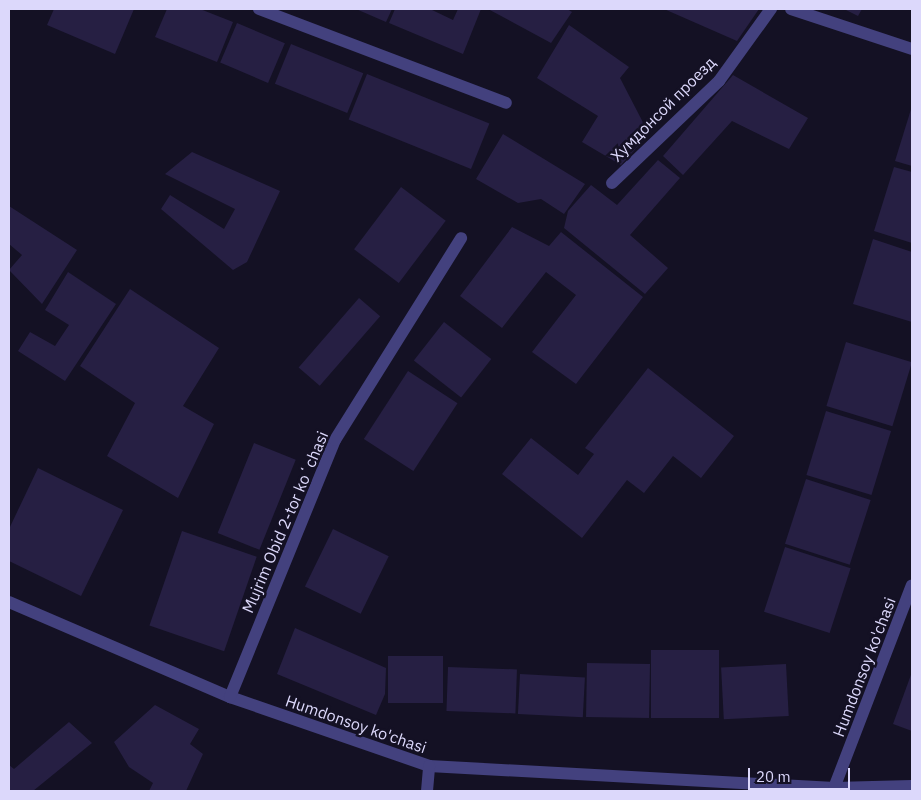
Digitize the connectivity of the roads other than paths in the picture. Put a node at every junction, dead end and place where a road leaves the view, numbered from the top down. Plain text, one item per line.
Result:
1 (259, 9) edge
2 (770, 9) edge
3 (791, 9) edge
4 (912, 49) edge
5 (506, 103) dead end
6 (612, 183) dead end
7 (461, 238) dead end
8 (912, 585) edge
9 (9, 602) edge
10 (230, 697) junction
11 (429, 766) junction
12 (912, 786) edge
13 (834, 788) junction
14 (427, 791) edge

1 - 5 street
2 - 6 street, Хумдонсой проезд
3 - 4 street
7 - 10 street, Mujrim Obid 2-tor koʻchasi
8 - 13 street, Humdonsoy ko'chasi
9 - 10 street, Humdonsoy ko'chasi
10 - 11 street, Humdonsoy ko'chasi
11 - 13 street, Humdonsoy ko'chasi
11 - 14 street
12 - 13 street, Humdonsoy ko'chasi

